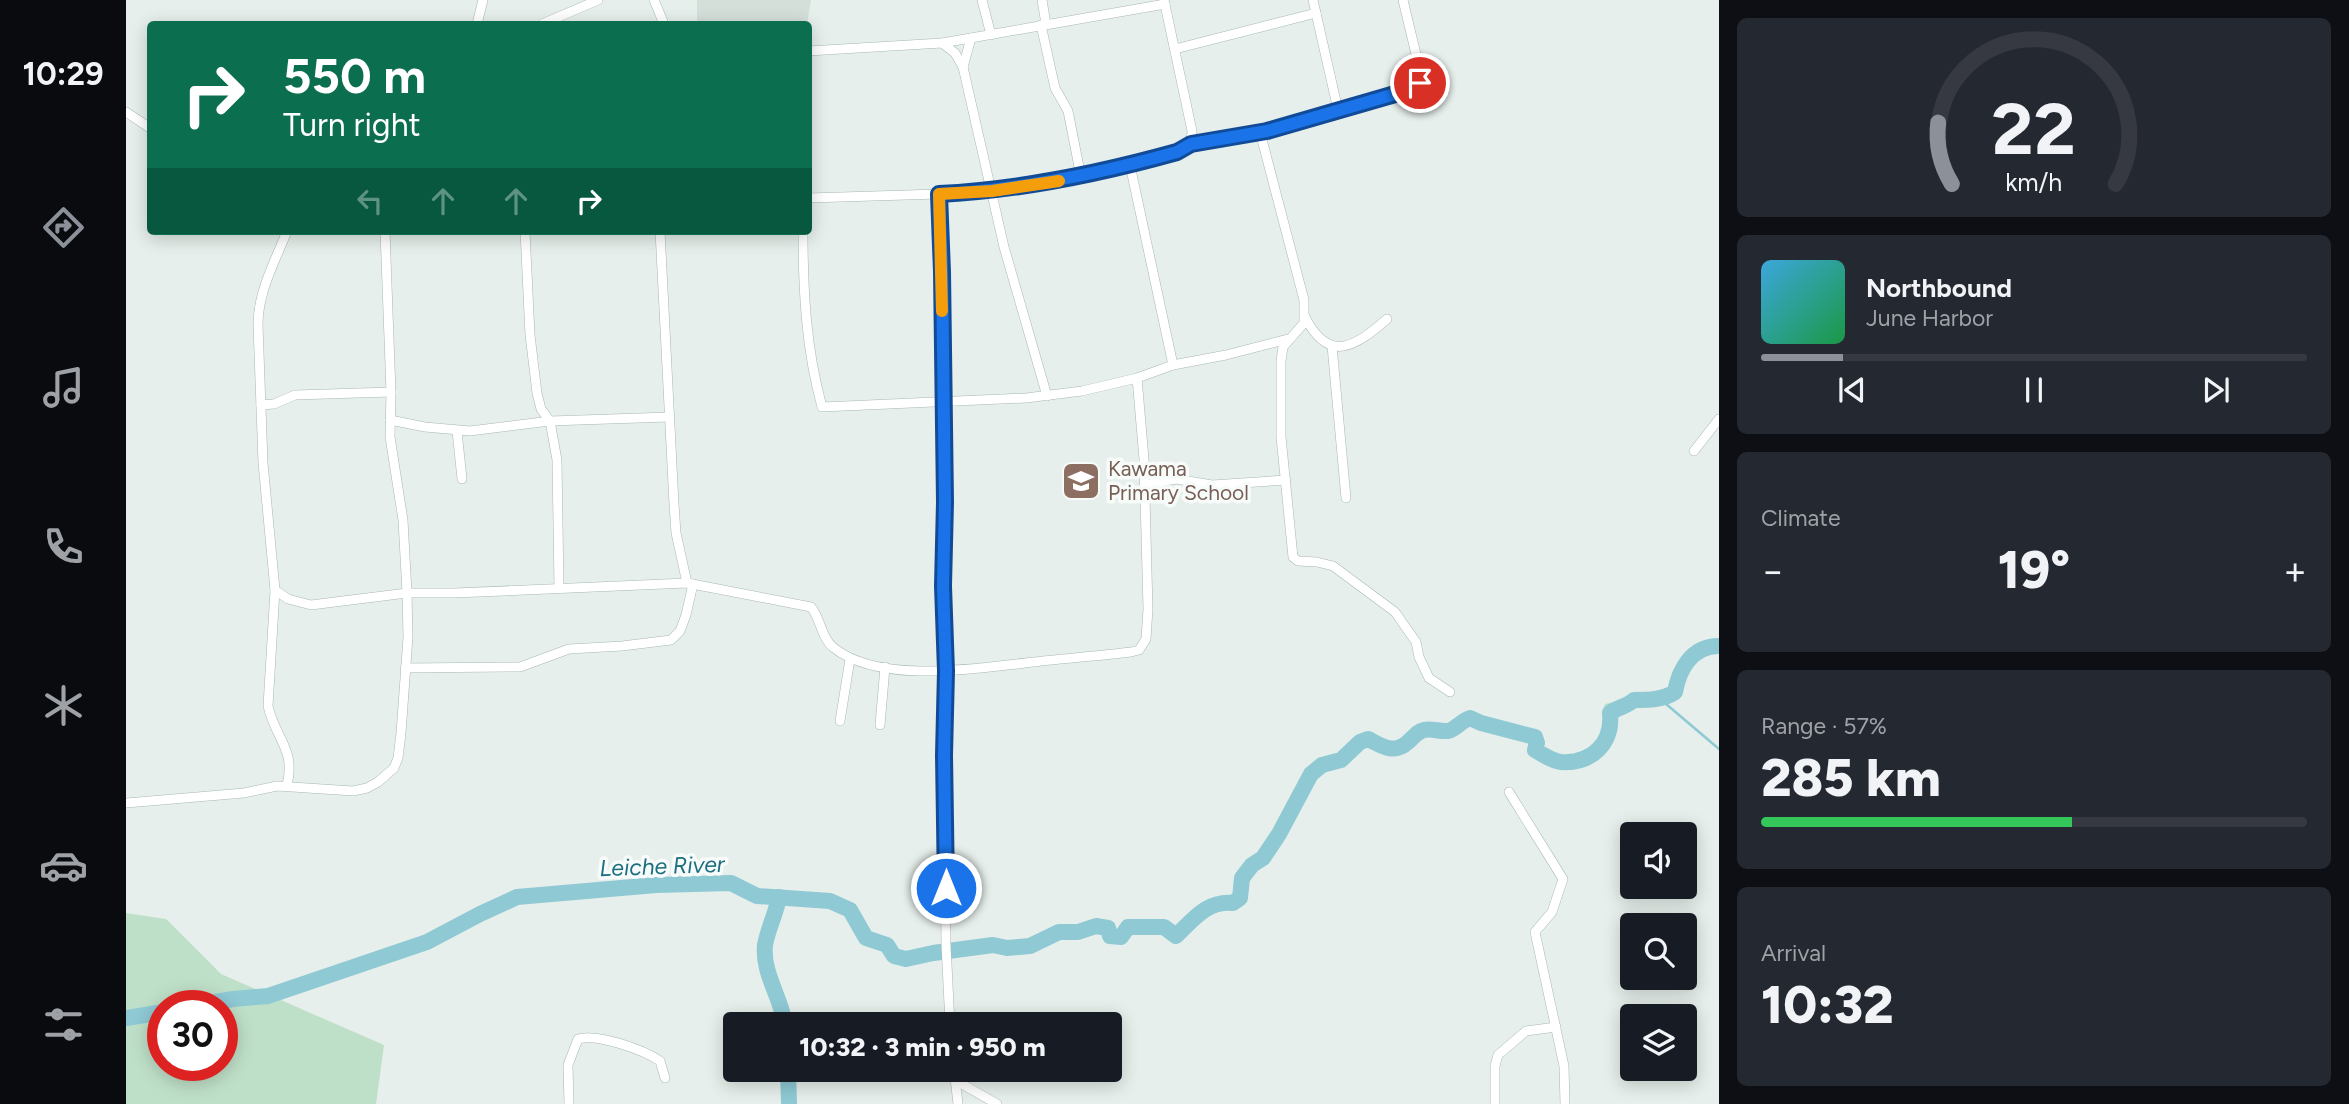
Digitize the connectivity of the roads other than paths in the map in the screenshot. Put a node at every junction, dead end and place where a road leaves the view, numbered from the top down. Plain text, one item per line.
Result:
1 (483, 0) edge
2 (598, 0) edge
3 (654, 0) edge
4 (982, 0) edge
5 (1042, 0) edge
6 (1313, 0) edge
7 (1403, 0) edge
8 (1165, 2) edge
9 (1316, 13) junction
10 (478, 21) edge
11 (549, 21) edge
12 (663, 21) edge
13 (1043, 25) junction
14 (991, 35) junction
15 (971, 38) junction
16 (942, 43) junction
17 (1175, 49) junction
18 (812, 51) edge
19 (963, 67) junction
20 (1338, 110) junction
21 (126, 111) edge
22 (147, 126) edge
23 (1260, 132) junction
24 (1191, 144) junction
25 (1129, 165) junction
26 (1081, 177) junction
27 (992, 191) junction
28 (939, 194) junction
29 (812, 198) edge
30 (285, 235) edge
31 (385, 235) edge
32 (525, 235) edge
33 (660, 235) edge
34 (803, 235) edge
35 (1305, 317) junction
36 (1387, 319) dead end
37 (1288, 340) junction
38 (1332, 346) junction
39 (1173, 365) junction
40 (1137, 378) junction
41 (391, 391) junction
42 (1047, 396) junction
43 (944, 400) junction
44 (261, 405) junction
45 (669, 417) junction
46 (1719, 419) edge
47 (390, 420) junction
48 (550, 421) junction
49 (457, 431) junction
50 (1694, 452) dead end
51 (462, 479) dead end
52 (1286, 480) junction
53 (1144, 485) junction
54 (1346, 498) dead end
55 (690, 583) junction
56 (559, 587) junction
57 (275, 590) junction
58 (407, 593) junction
59 (850, 659) junction
60 (885, 667) junction
61 (405, 668) junction
62 (946, 671) junction
63 (1450, 692) dead end
64 (840, 721) dead end
65 (880, 725) dead end
66 (287, 785) junction
67 (1509, 792) dead end
68 (126, 803) edge
69 (949, 1012) edge
70 (1556, 1027) junction
71 (665, 1078) dead end
72 (956, 1082) edge
73 (959, 1082) edge
74 (569, 1104) edge
75 (958, 1104) edge
76 (997, 1104) edge
77 (1495, 1104) edge
78 (1565, 1104) edge

1 - 10 street
2 - 11 street
3 - 12 street
4 - 14 street
5 - 13 street
6 - 9 street
7 - 20 street
8 - 13 street
8 - 17 street
9 - 17 street
9 - 20 street
13 - 14 street
13 - 26 street
14 - 15 street
15 - 16 street
15 - 19 street
16 - 18 street
16 - 19 street
17 - 24 street
19 - 27 street
20 - 23 street
21 - 22 street
23 - 24 street
23 - 35 street
24 - 25 street
25 - 26 street
25 - 39 street
26 - 27 street
27 - 28 street
27 - 42 street
28 - 29 street
28 - 43 street
30 - 44 street
31 - 41 street
32 - 48 street
33 - 45 street
34 - 43 street
35 - 37 street
35 - 38 street
36 - 38 street
37 - 39 street
37 - 52 street
38 - 54 street
39 - 40 street
40 - 42 street
40 - 53 street
41 - 44 street
41 - 47 street
42 - 43 street
43 - 62 street
44 - 57 street
45 - 48 street
45 - 55 street
46 - 50 street
47 - 49 street
47 - 58 street
48 - 49 street
48 - 56 street
49 - 51 street
52 - 53 street
52 - 63 street
53 - 62 street
55 - 56 street
55 - 59 street
55 - 61 street
56 - 58 street
57 - 58 street
57 - 66 street
58 - 61 street
59 - 60 street
59 - 64 street
60 - 62 street
60 - 65 street
61 - 66 street
62 - 69 street
66 - 68 street
67 - 70 street
70 - 77 street
70 - 78 street
71 - 74 street
72 - 75 street
73 - 76 street

